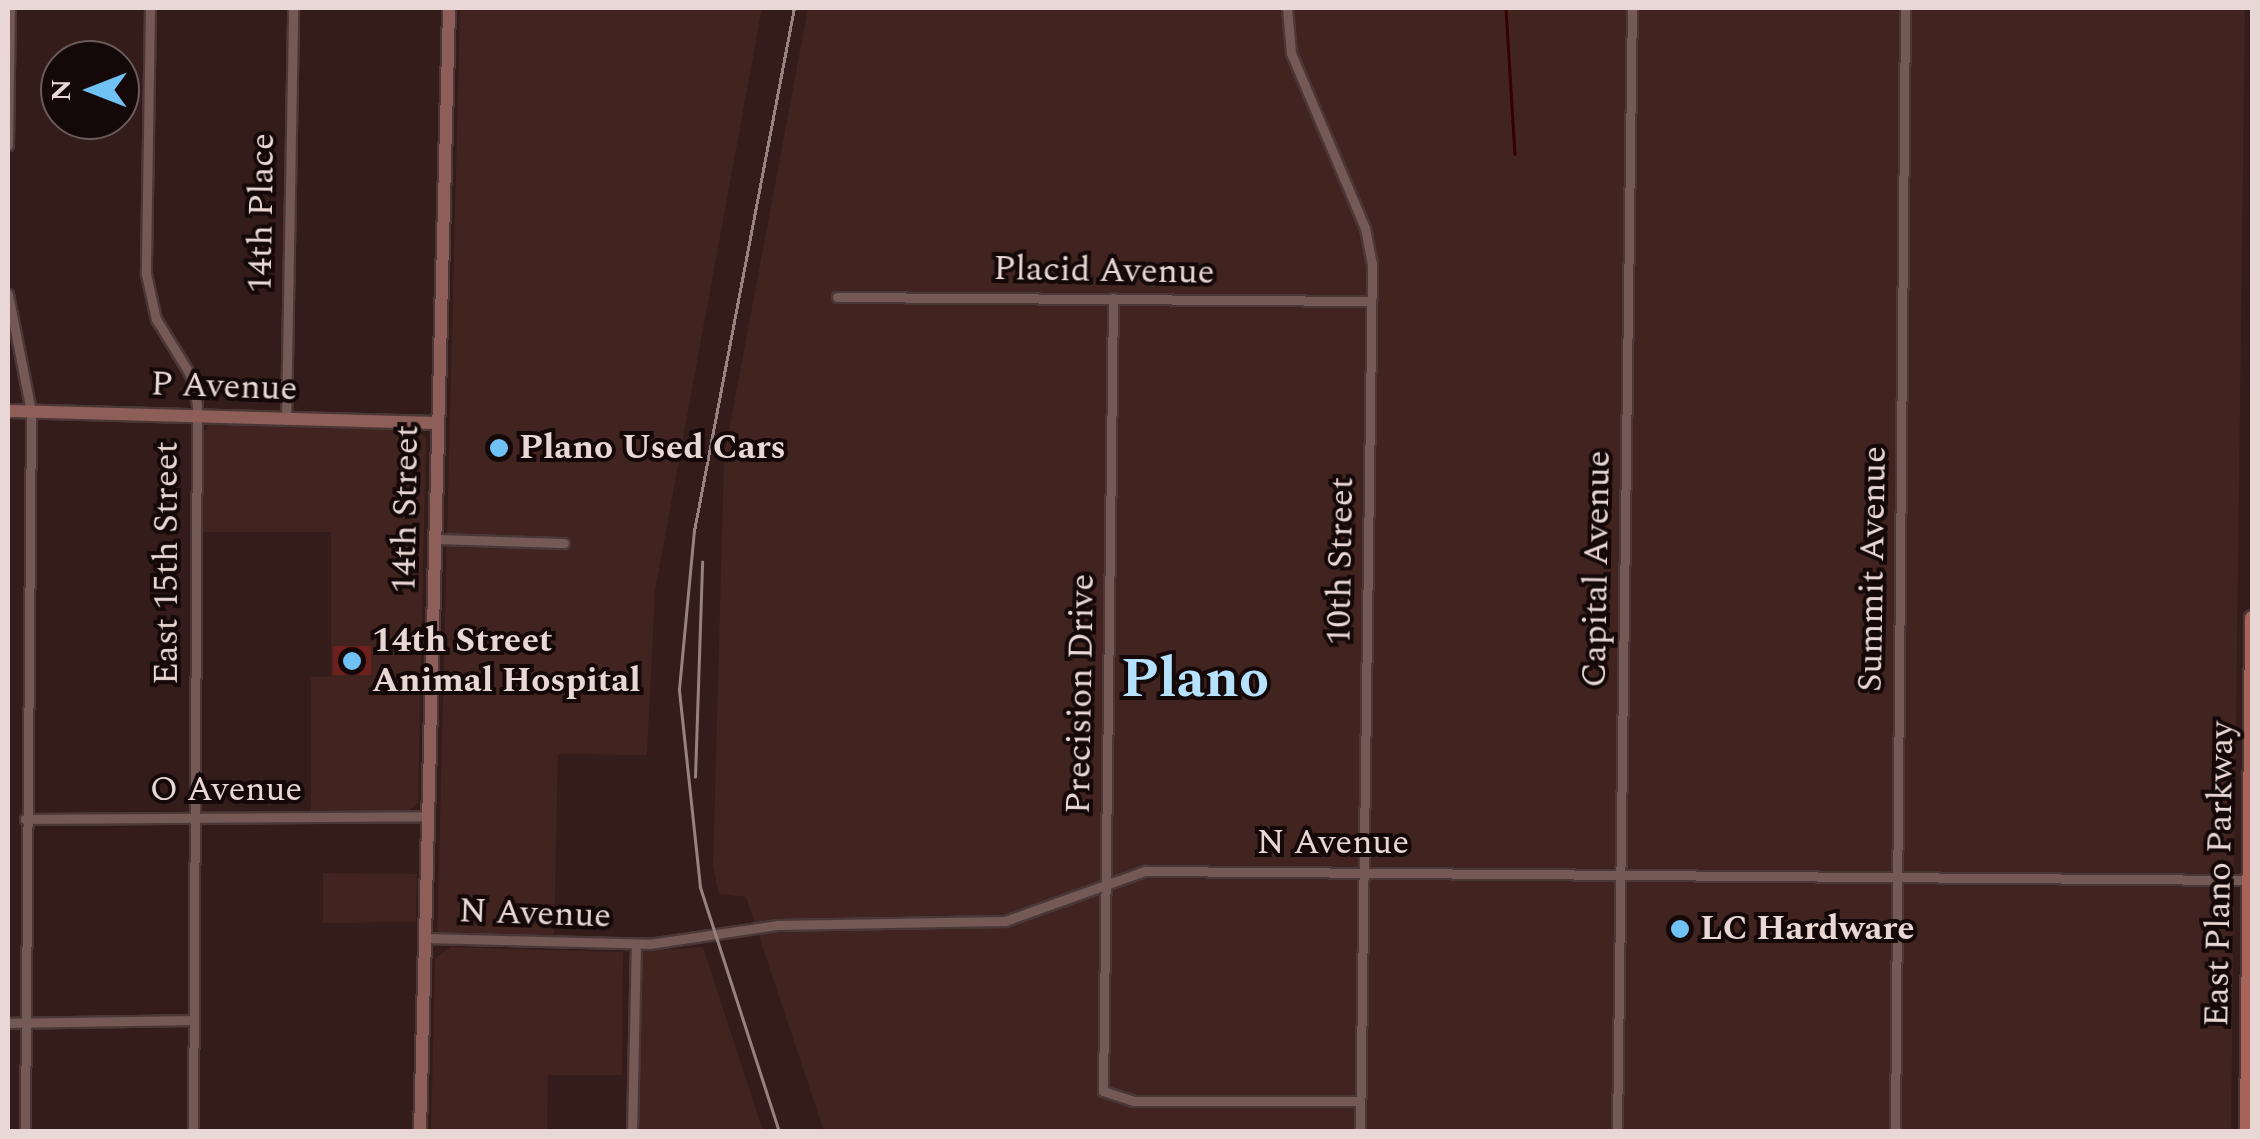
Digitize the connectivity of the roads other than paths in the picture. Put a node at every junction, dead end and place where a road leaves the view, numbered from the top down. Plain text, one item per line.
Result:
1 (10, 8) edge
2 (150, 8) edge
3 (293, 8) edge
4 (449, 8) edge
5 (1286, 8) edge
6 (1632, 8) edge
7 (1905, 8) edge
8 (8, 145) edge
9 (8, 294) edge
10 (836, 297) dead end
11 (1113, 298) junction
12 (1371, 302) junction
13 (8, 411) edge
14 (31, 411) junction
15 (195, 416) junction
16 (286, 420) junction
17 (438, 422) junction
18 (435, 539) junction
19 (564, 544) dead end
20 (2252, 618) edge
21 (2252, 635) edge
22 (2252, 712) edge
23 (428, 816) junction
24 (194, 818) junction
25 (25, 819) junction
26 (1364, 870) junction
27 (1620, 873) junction
28 (1898, 876) junction
29 (2252, 880) edge
30 (1106, 882) junction
31 (425, 938) junction
32 (636, 944) junction
33 (191, 1020) junction
34 (26, 1022) junction
35 (8, 1023) edge
36 (2250, 1057) edge
37 (1360, 1101) junction
38 (26, 1132) edge
39 (193, 1132) edge
40 (420, 1132) edge
41 (632, 1132) edge
42 (1360, 1132) edge
43 (1617, 1132) edge
44 (1895, 1132) edge
45 (2247, 1132) edge

1 - 8 street
2 - 15 street, East 15th Street
3 - 16 street, 14th Place
4 - 17 main road, 14th Street
5 - 12 street, 10th Street
6 - 27 street, Capital Avenue
7 - 28 street, Summit Avenue
9 - 14 street
10 - 11 street, Placid Avenue
11 - 12 street, Placid Avenue
11 - 30 street, Precision Drive
12 - 26 street, 10th Street
13 - 14 main road, P Avenue
14 - 15 main road, P Avenue
14 - 25 street
15 - 16 main road, P Avenue
15 - 24 street, East 15th Street
16 - 17 main road, P Avenue
17 - 18 main road, 14th Street
18 - 19 street
18 - 23 main road, 14th Street
20 - 21 main road, East Plano Parkway
21 - 22 main road, East Plano Parkway
22 - 29 main road, East Plano Parkway
23 - 24 street, O Avenue
23 - 31 main road, 14th Street
24 - 25 street, O Avenue
24 - 33 street, East 15th Street
25 - 34 street
26 - 27 street, N Avenue
26 - 30 street, N Avenue
26 - 37 street, 10th Street
27 - 28 street, N Avenue
27 - 43 street, Capital Avenue
28 - 29 street, N Avenue
28 - 44 street, Summit Avenue
29 - 36 main road, East Plano Parkway
30 - 32 street, N Avenue
30 - 37 street, Precision Drive
31 - 32 street, N Avenue
31 - 40 main road, 14th Street
32 - 41 street
33 - 34 street
33 - 39 street, East 15th Street
34 - 35 street
34 - 38 street
36 - 45 main road, East Plano Parkway
37 - 42 street, 10th Street

